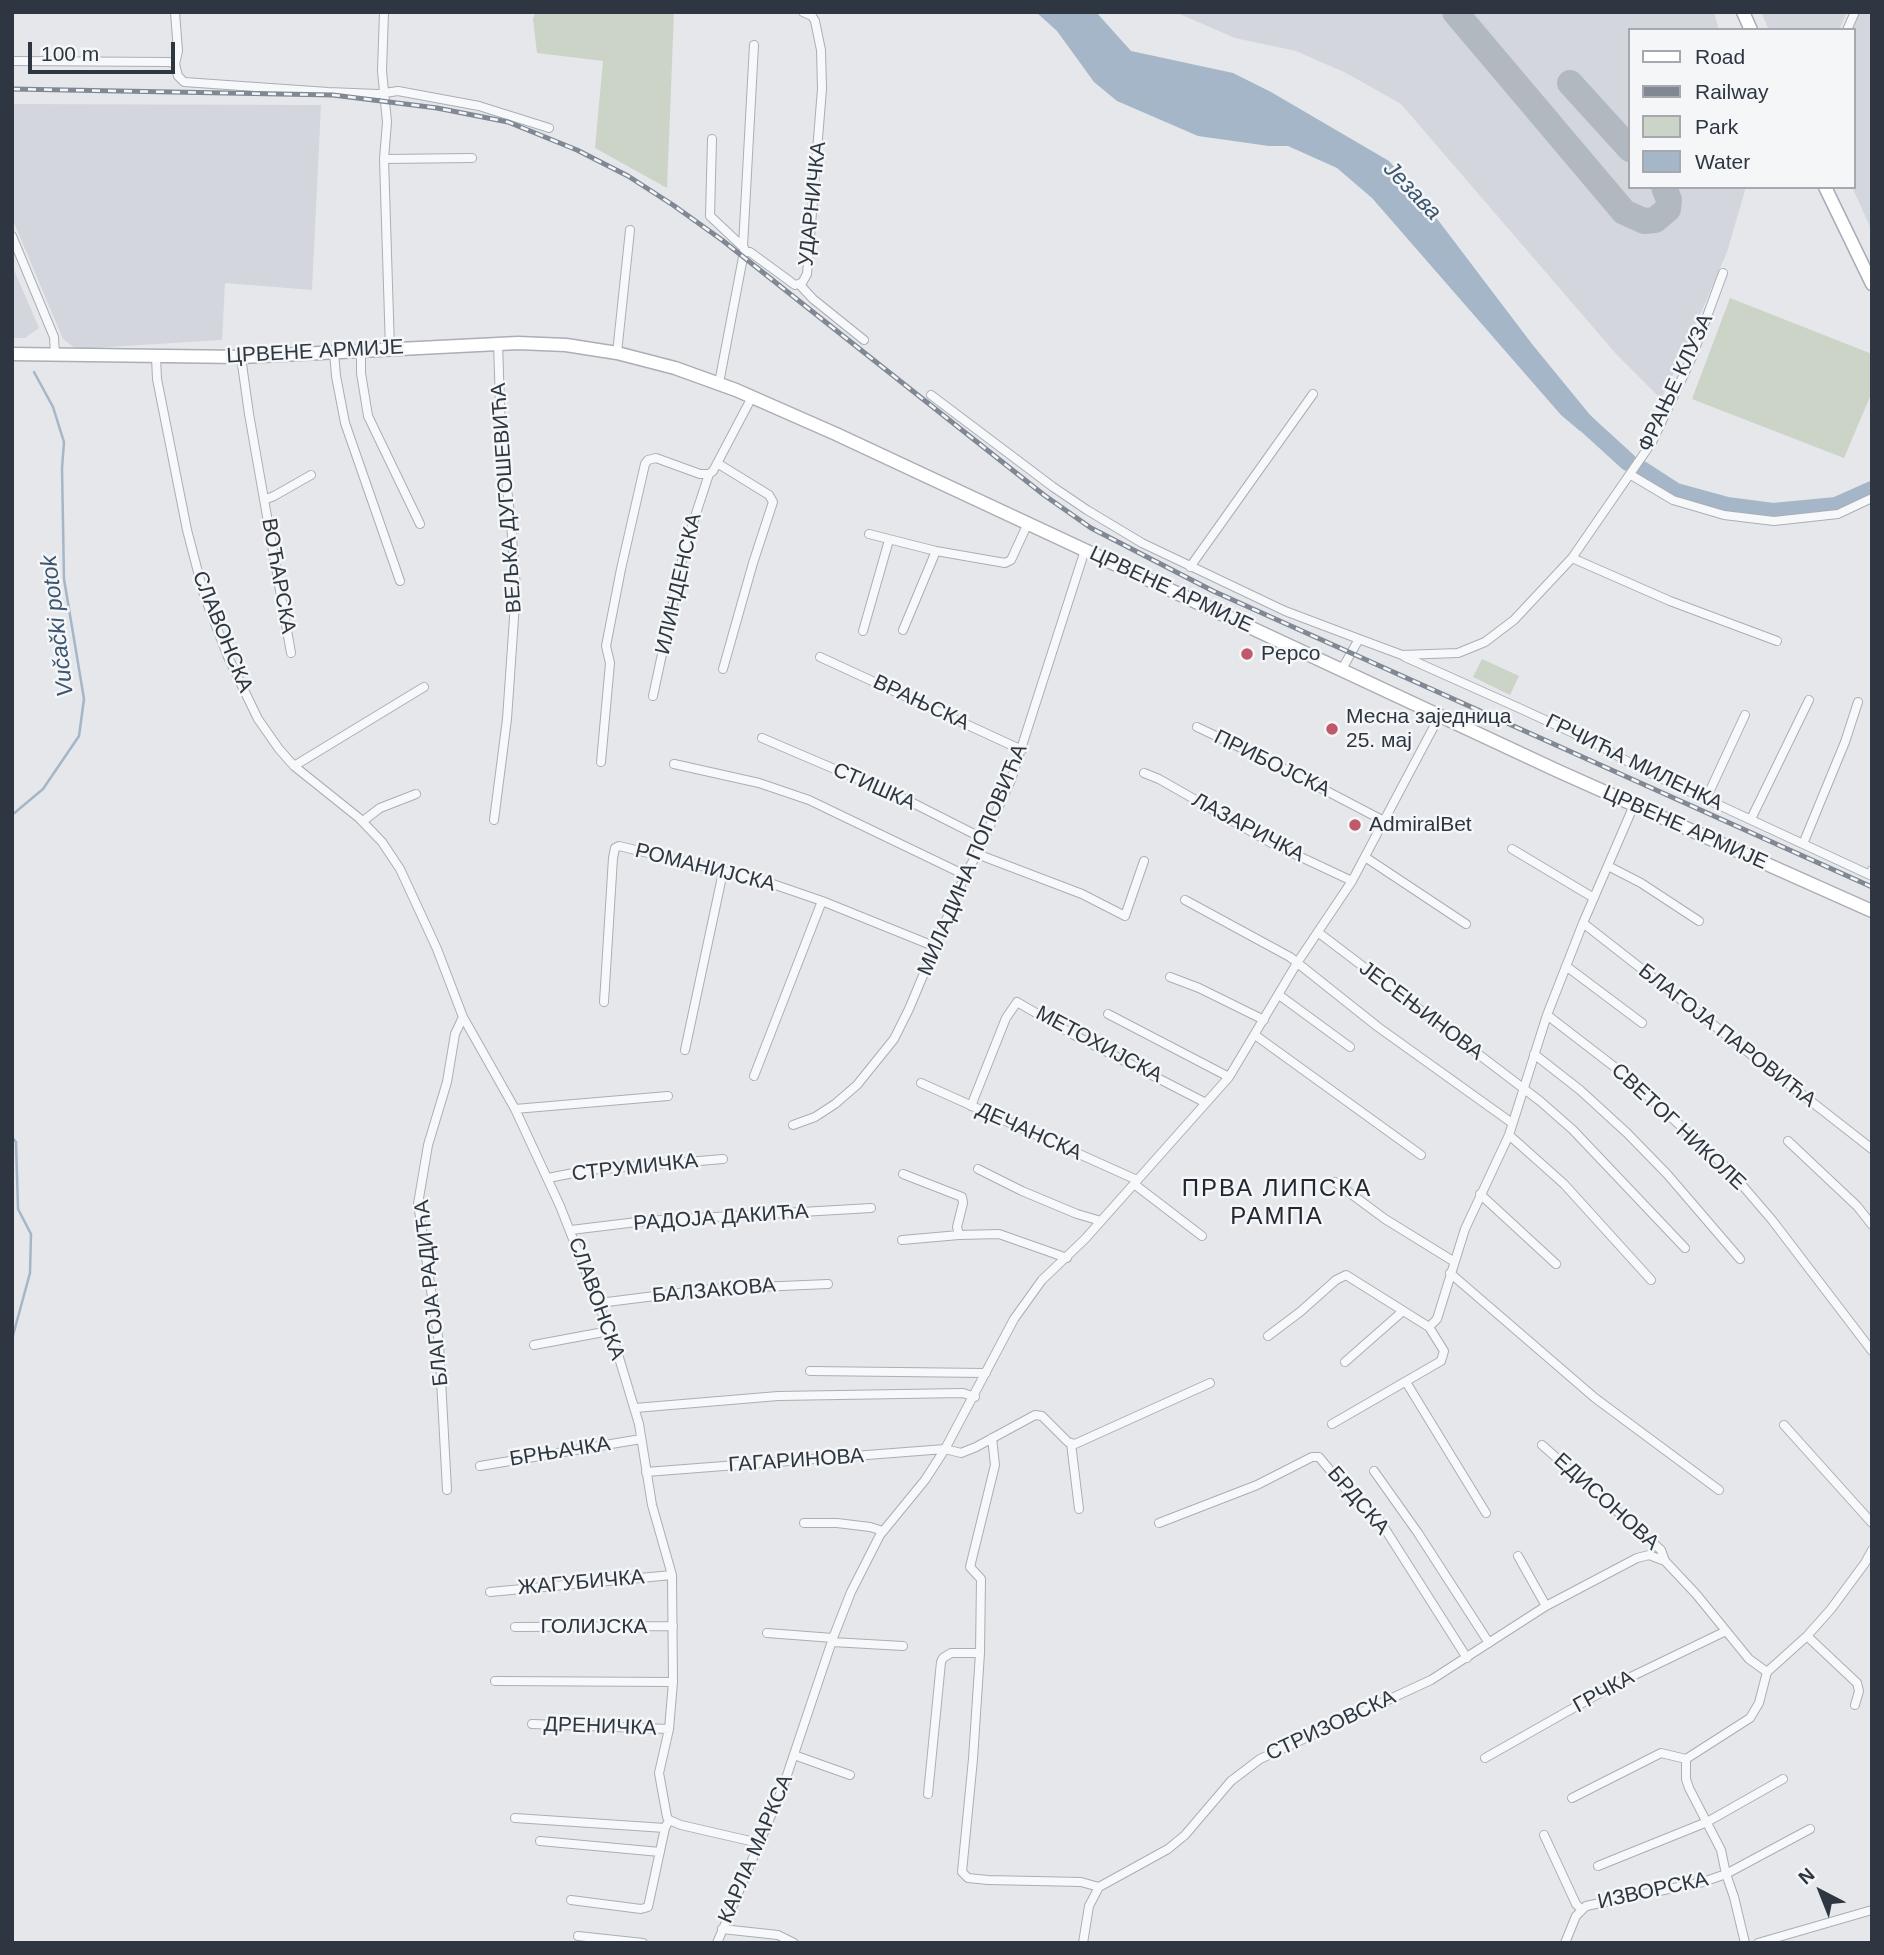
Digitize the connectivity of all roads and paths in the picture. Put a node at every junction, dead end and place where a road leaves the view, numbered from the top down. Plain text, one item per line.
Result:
1 (175, 12) edge
2 (384, 12) edge
3 (803, 12) edge
4 (1743, 12) edge
5 (1855, 12) edge
6 (1751, 28) edge
7 (1848, 28) edge
8 (754, 45) dead end
9 (12, 61) edge
10 (175, 64) junction
11 (384, 92) junction
12 (549, 128) dead end
13 (712, 139) dead end
14 (472, 158) dead end
15 (384, 159) junction
16 (1826, 189) edge
17 (630, 230) dead end
18 (12, 236) edge
19 (744, 248) junction
20 (1723, 273) dead end
21 (799, 284) junction
22 (1872, 284) edge
23 (864, 341) dead end
24 (498, 342) junction
25 (390, 349) junction
26 (334, 352) junction
27 (361, 352) junction
28 (617, 353) junction
29 (12, 354) edge
30 (55, 355) junction
31 (241, 357) junction
32 (156, 358) junction
33 (719, 383) junction
34 (1313, 394) dead end
35 (931, 395) dead end
36 (752, 397) junction
37 (717, 463) junction
38 (709, 474) junction
39 (312, 475) dead end
40 (1631, 475) junction
41 (1872, 498) edge
42 (264, 500) junction
43 (1028, 523) junction
44 (420, 524) dead end
45 (869, 534) dead end
46 (889, 540) junction
47 (1085, 550) junction
48 (936, 551) junction
49 (1572, 558) junction
50 (1190, 567) junction
51 (400, 581) dead end
52 (903, 630) dead end
53 (863, 631) dead end
54 (1359, 639) junction
55 (1777, 641) dead end
56 (291, 653) dead end
57 (1402, 656) junction
58 (820, 657) dead end
59 (723, 669) dead end
60 (1342, 669) junction
61 (424, 687) dead end
62 (653, 696) dead end
63 (1808, 700) dead end
64 (1858, 702) dead end
65 (1440, 715) junction
66 (1745, 715) dead end
67 (1197, 727) dead end
68 (762, 737) dead end
69 (1022, 751) junction
70 (601, 762) dead end
71 (674, 764) dead end
72 (294, 766) junction
73 (1144, 773) dead end
74 (416, 794) dead end
75 (1706, 799) junction
76 (1634, 805) junction
77 (494, 820) dead end
78 (1751, 820) junction
79 (363, 821) junction
80 (1384, 821) junction
81 (984, 839) junction
82 (1803, 844) junction
83 (1512, 849) dead end
84 (977, 854) junction
85 (1365, 857) junction
86 (1144, 861) dead end
87 (1608, 866) junction
88 (723, 872) junction
89 (1871, 874) edge
90 (965, 875) junction
91 (1352, 881) junction
92 (1594, 898) junction
93 (1185, 900) dead end
94 (821, 901) junction
95 (1872, 911) edge
96 (1699, 920) dead end
97 (1583, 923) junction
98 (1466, 924) dead end
99 (1319, 933) junction
100 (936, 947) junction
101 (1297, 963) junction
102 (1566, 966) junction
103 (1170, 977) dead end
104 (1279, 995) junction
105 (604, 1002) dead end
106 (1108, 1014) dead end
107 (1547, 1015) junction
108 (463, 1017) junction
109 (1264, 1020) junction
110 (1642, 1023) dead end
111 (1255, 1035) junction
112 (1350, 1047) dead end
113 (685, 1049) dead end
114 (1534, 1054) junction
115 (754, 1076) dead end
116 (1229, 1077) junction
117 (921, 1083) dead end
118 (1524, 1088) junction
119 (668, 1096) dead end
120 (1206, 1103) junction
121 (971, 1106) junction
122 (515, 1109) junction
123 (1512, 1124) junction
124 (793, 1125) dead end
125 (1509, 1135) junction
126 (1788, 1141) dead end
127 (1872, 1149) edge
128 (1421, 1155) dead end
129 (723, 1159) dead end
130 (978, 1169) dead end
131 (903, 1174) dead end
132 (548, 1178) junction
133 (1135, 1182) junction
134 (1335, 1182) dead end
135 (1480, 1194) junction
136 (871, 1208) dead end
137 (1101, 1221) junction
138 (1872, 1225) edge
139 (571, 1230) junction
140 (959, 1235) junction
141 (1202, 1236) dead end
142 (902, 1240) dead end
143 (1685, 1248) dead end
144 (1067, 1258) junction
145 (1740, 1259) dead end
146 (1453, 1261) junction
147 (1556, 1264) dead end
148 (1450, 1273) junction
149 (1651, 1280) dead end
150 (828, 1284) dead end
151 (599, 1303) junction
152 (1403, 1311) junction
153 (1429, 1327) junction
154 (609, 1331) junction
155 (1268, 1336) dead end
156 (534, 1345) dead end
157 (1872, 1351) edge
158 (1345, 1362) dead end
159 (810, 1371) dead end
160 (986, 1373) junction
161 (1406, 1382) junction
162 (1210, 1383) dead end
163 (975, 1397) junction
164 (635, 1408) junction
165 (1332, 1424) dead end
166 (1784, 1424) dead end
167 (992, 1438) junction
168 (641, 1439) junction
169 (1071, 1443) junction
170 (1542, 1445) dead end
171 (946, 1449) junction
172 (480, 1466) dead end
173 (1374, 1471) dead end
174 (646, 1472) junction
175 (447, 1490) dead end
176 (1718, 1490) dead end
177 (1079, 1509) dead end
178 (1486, 1513) dead end
179 (804, 1523) dead end
180 (1159, 1523) dead end
181 (1872, 1523) edge
182 (883, 1531) junction
183 (1872, 1550) edge
184 (1518, 1556) dead end
185 (1665, 1561) junction
186 (672, 1574) junction
187 (490, 1592) dead end
188 (1546, 1606) junction
189 (673, 1626) junction
190 (514, 1628) dead end
191 (1726, 1631) junction
192 (767, 1633) dead end
193 (1807, 1636) junction
194 (833, 1640) junction
195 (1489, 1643) junction
196 (903, 1646) dead end
197 (981, 1653) junction
198 (1466, 1658) junction
199 (1767, 1672) junction
200 (495, 1681) dead end
201 (673, 1682) junction
202 (1856, 1705) dead end
203 (532, 1724) dead end
204 (668, 1729) junction
205 (794, 1755) junction
206 (1485, 1758) dead end
207 (1686, 1759) junction
208 (850, 1775) dead end
209 (1783, 1779) dead end
210 (928, 1794) dead end
211 (1572, 1798) dead end
212 (515, 1818) dead end
213 (1707, 1822) junction
214 (667, 1824) junction
215 (1810, 1829) dead end
216 (1544, 1835) dead end
217 (540, 1841) dead end
218 (759, 1843) junction
219 (660, 1852) junction
220 (1598, 1866) dead end
221 (1726, 1874) junction
222 (1099, 1887) junction
223 (571, 1900) dead end
224 (1581, 1909) junction
225 (1872, 1910) edge
226 (722, 1929) junction
227 (578, 1936) dead end
228 (774, 1939) edge
229 (643, 1943) edge
230 (717, 1943) edge
231 (793, 1943) edge
232 (1083, 1943) edge
233 (1565, 1943) edge
234 (1745, 1943) edge
235 (1758, 1943) edge

1 - 10 street
2 - 11 street
3 - 21 street, УДАРНИЧКА
4 - 6 main road
5 - 7 street
8 - 19 street
9 - 10 street
10 - 11 street
11 - 12 street
11 - 15 street
13 - 19 street, УДАРНИЧКА
14 - 15 street
15 - 25 street
16 - 22 main road
17 - 28 street
18 - 30 street
19 - 21 street, УДАРНИЧКА
19 - 33 street
20 - 40 street, ФРАЊЕ КЛУЗА
21 - 23 street
24 - 25 main road, ЦРВЕНЕ АРМИЈЕ
24 - 28 main road, ЦРВЕНЕ АРМИЈЕ
24 - 77 street, ВЕЉКА ДУГОШЕВИЋА
25 - 27 main road, ЦРВЕНЕ АРМИЈЕ
26 - 27 main road, ЦРВЕНЕ АРМИЈЕ
26 - 31 main road, ЦРВЕНЕ АРМИЈЕ
26 - 51 street
27 - 44 street
28 - 33 main road, ЦРВЕНЕ АРМИЈЕ
29 - 30 main road, ЦРВЕНЕ АРМИЈЕ
30 - 32 main road, ЦРВЕНЕ АРМИЈЕ
31 - 32 main road, ЦРВЕНЕ АРМИЈЕ
31 - 42 street, ВОЋАРСКА
32 - 72 street, СЛАВОНСКА
33 - 36 main road, ЦРВЕНЕ АРМИЈЕ
34 - 50 street
35 - 50 street, ФРАЊЕ КЛУЗА
36 - 37 street, ИЛИНДЕНСКА
36 - 43 main road, ЦРВЕНЕ АРМИЈЕ
37 - 38 street, ИЛИНДЕНСКА
37 - 59 street
38 - 62 street, ИЛИНДЕНСКА
38 - 70 street
39 - 42 street, ВОЋАРСКА
40 - 41 street
40 - 49 street, ФРАЊЕ КЛУЗА
42 - 56 street, ВОЋАРСКА
43 - 47 main road, ЦРВЕНЕ АРМИЈЕ
43 - 48 street
45 - 46 street
46 - 48 street
46 - 53 street
47 - 60 main road, ЦРВЕНЕ АРМИЈЕ
47 - 69 street, МИЛАДИНА ПОПОВИЋА
48 - 52 street
49 - 55 street
49 - 57 street, ФРАЊЕ КЛУЗА
50 - 54 street, ФРАЊЕ КЛУЗА
54 - 57 street, ФРАЊЕ КЛУЗА
54 - 60 street
57 - 75 street, ГРЧИЋА МИЛЕНКА
58 - 69 street, ВРАЊСКА
60 - 65 main road, ЦРВЕНЕ АРМИЈЕ
61 - 72 street
63 - 78 street
64 - 82 street
65 - 76 main road, ЦРВЕНЕ АРМИЈЕ
65 - 80 street, КАРЛА МАРКСА
66 - 75 street
67 - 80 street, ПРИБОЈСКА
68 - 81 street, СТИШКА
69 - 81 street, МИЛАДИНА ПОПОВИЋА
71 - 90 street
72 - 79 street, СЛАВОНСКА
73 - 91 street, ЛАЗАРИЧКА
74 - 79 street
75 - 78 street, ГРЧИЋА МИЛЕНКА
76 - 87 street
76 - 95 main road, ЦРВЕНЕ АРМИЈЕ
78 - 82 street, ГРЧИЋА МИЛЕНКА
79 - 108 street, СЛАВОНСКА
80 - 85 street, КАРЛА МАРКСА
81 - 84 street, МИЛАДИНА ПОПОВИЋА
82 - 89 street, ГРЧИЋА МИЛЕНКА
83 - 92 street
84 - 86 street
84 - 90 street, МИЛАДИНА ПОПОВИЋА
85 - 91 street, КАРЛА МАРКСА
85 - 98 street
87 - 92 street
87 - 96 street
88 - 94 street, РОМАНИЈСКА
88 - 105 street, РОМАНИЈСКА
88 - 113 street
90 - 100 street, МИЛАДИНА ПОПОВИЋА
91 - 99 street, КАРЛА МАРКСА
92 - 97 street
93 - 101 street
94 - 100 street, РОМАНИЈСКА
94 - 115 street
97 - 102 street
97 - 127 street, БЛАГОЈА ПАРОВИЋА
99 - 101 street, КАРЛА МАРКСА
99 - 118 street, ЈЕСЕЊИНОВА
100 - 124 street, МИЛАДИНА ПОПОВИЋА
101 - 104 street, КАРЛА МАРКСА
101 - 123 street
102 - 107 street
102 - 110 street
103 - 109 street
104 - 109 street, КАРЛА МАРКСА
104 - 112 street
106 - 116 street
107 - 114 street
107 - 157 street, СВЕТОГ НИКОЛЕ
108 - 122 street, СЛАВОНСКА
108 - 175 street, БЛАГОЈА РАДИЋА
109 - 111 street, КАРЛА МАРКСА
111 - 116 street, КАРЛА МАРКСА
111 - 128 street
114 - 118 street
114 - 145 street
116 - 120 street, КАРЛА МАРКСА
117 - 121 street, ДЕЧАНСКА
118 - 123 street
118 - 143 street, ЈЕСЕЊИНОВА
119 - 122 street
120 - 121 street, МЕТОХИЈСКА
120 - 133 street, КАРЛА МАРКСА
121 - 133 street, ДЕЧАНСКА
122 - 132 street, СЛАВОНСКА
123 - 125 street
125 - 135 street
125 - 149 street
126 - 138 street
129 - 132 street, СТРУМИЧКА
130 - 137 street
131 - 140 street
132 - 139 street, СЛАВОНСКА
133 - 137 street, КАРЛА МАРКСА
133 - 141 street
134 - 146 street
135 - 146 street
135 - 147 street
136 - 139 street, РАДОЈА ДАКИЋА
137 - 144 street, КАРЛА МАРКСА
139 - 151 street, СЛАВОНСКА
140 - 142 street
140 - 144 street
144 - 160 street, КАРЛА МАРКСА
146 - 148 street
148 - 153 street
148 - 176 street
150 - 151 street, БАЛЗАКОВА
151 - 154 street, СЛАВОНСКА
152 - 153 street
152 - 155 street
152 - 158 street
153 - 161 street
154 - 156 street
154 - 164 street, СЛАВОНСКА
159 - 160 street
160 - 163 street, КАРЛА МАРКСА
161 - 165 street
161 - 178 street
162 - 169 street
163 - 164 street
163 - 171 street, КАРЛА МАРКСА
164 - 168 street, СЛАВОНСКА
166 - 181 street
167 - 169 street, ГАГАРИНОВА
167 - 171 street, ГАГАРИНОВА
167 - 197 street
168 - 172 street, БРЊАЧКА
168 - 174 street, СЛАВОНСКА
169 - 177 street
170 - 185 street, ЕДИСОНОВА
171 - 174 street, ГАГАРИНОВА
171 - 182 street, КАРЛА МАРКСА
173 - 195 street
174 - 186 street, СЛАВОНСКА
179 - 182 street
180 - 198 street, БРДСКА
182 - 194 street, КАРЛА МАРКСА
183 - 193 street
184 - 188 street
185 - 188 street, СТРИЗОВСКА
185 - 191 street
186 - 187 street, ЖАГУБИЧКА
186 - 189 street, СЛАВОНСКА
188 - 195 street, СТРИЗОВСКА
189 - 190 street, ГОЛИЈСКА
189 - 201 street, СЛАВОНСКА
191 - 199 street
191 - 206 street, ГРЧКА
192 - 194 street
193 - 199 street
193 - 202 street
194 - 196 street
194 - 205 street, КАРЛА МАРКСА
195 - 198 street, СТРИЗОВСКА
197 - 210 street
197 - 222 street
198 - 222 street, СТРИЗОВСКА
199 - 207 street
200 - 201 street
201 - 204 street, СЛАВОНСКА
203 - 204 street, ДРЕНИЧКА
204 - 214 street, СЛАВОНСКА
205 - 208 street, КАРЛА МАРКСА
205 - 218 street, КАРЛА МАРКСА
207 - 211 street
207 - 213 street, ИЗВОРСКА
209 - 213 street, ИЗВОРСКА
212 - 214 street
213 - 220 street, ИЗВОРСКА
213 - 221 street, ИЗВОРСКА
214 - 218 street
214 - 219 street, СЛАВОНСКА
215 - 221 street, ИЗВОРСКА
216 - 224 street, ИЗВОРСКА
217 - 219 street
218 - 226 street, КАРЛА МАРКСА
219 - 223 street, СЛАВОНСКА
221 - 224 street, ИЗВОРСКА
221 - 234 street
222 - 232 street
224 - 233 street, ИЗВОРСКА
225 - 235 street
226 - 228 street
226 - 230 street, КАРЛА МАРКСА
227 - 229 street
228 - 231 street

